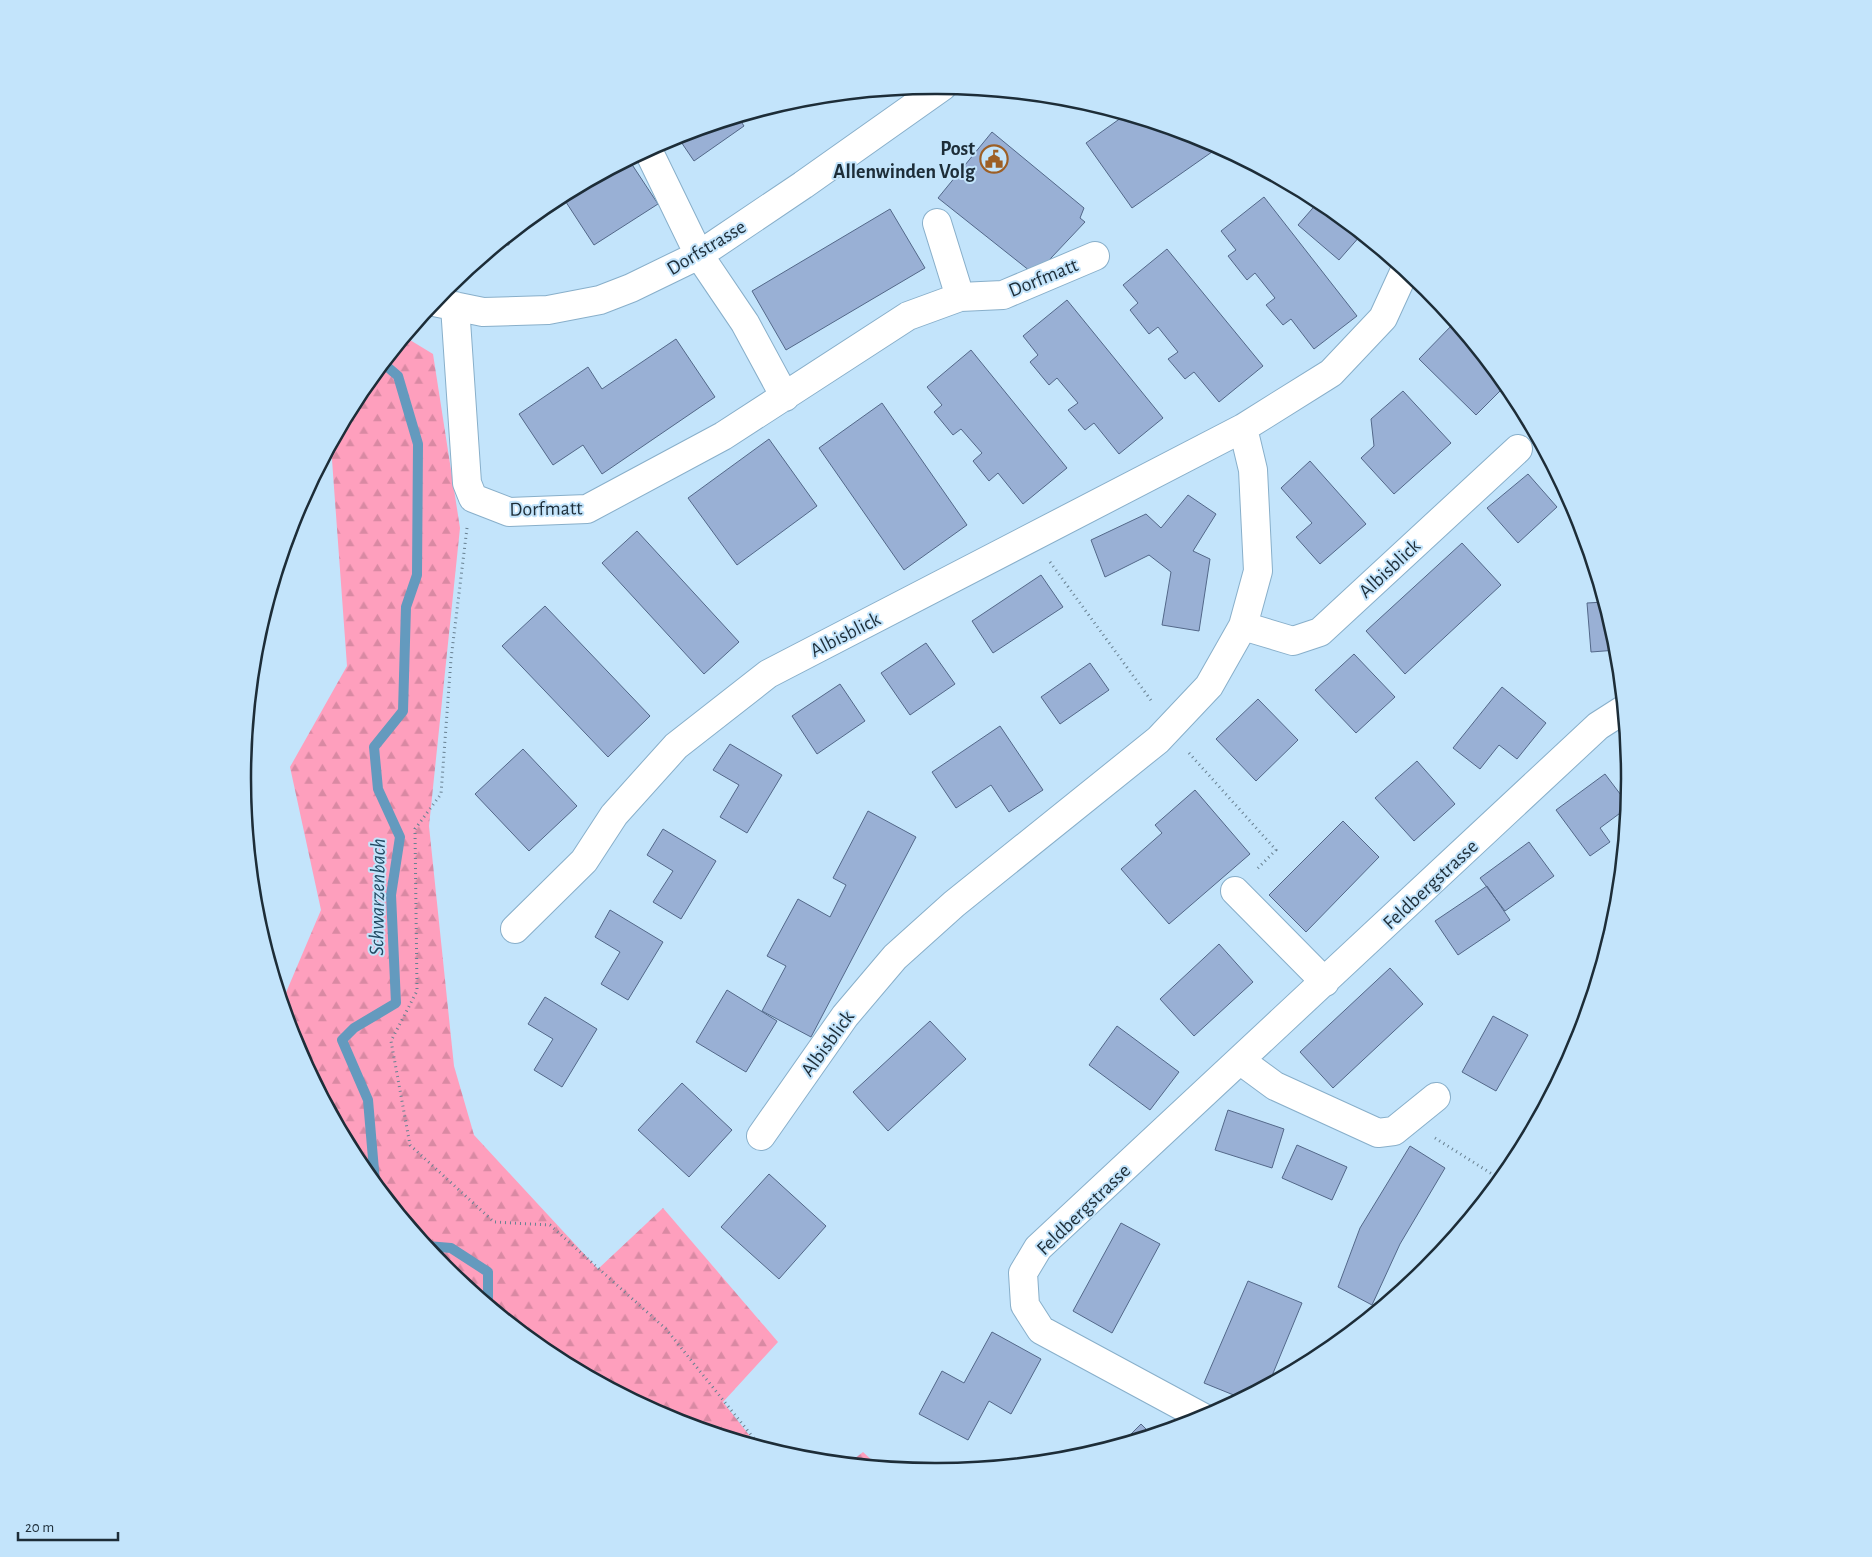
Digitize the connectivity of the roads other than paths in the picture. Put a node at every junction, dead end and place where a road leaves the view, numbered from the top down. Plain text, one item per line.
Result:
1 (932, 94) edge
2 (651, 156) edge
3 (937, 223) dead end
4 (699, 255) junction
5 (1095, 256) dead end
6 (1402, 277) edge
7 (960, 297) junction
8 (444, 304) edge
9 (785, 397) junction
10 (1243, 428) junction
11 (1518, 449) dead end
12 (1243, 626) junction
13 (1617, 714) edge
14 (1235, 891) dead end
15 (515, 929) dead end
16 (1325, 982) junction
17 (1241, 1061) junction
18 (1436, 1097) dead end
19 (761, 1136) dead end
20 (1194, 1413) edge

1 - 4 street, Dorfstrasse
2 - 4 street
3 - 7 street
4 - 8 street, Dorfstrasse
4 - 9 street
5 - 7 street, Dorfmatt
6 - 10 street, Albisblick
7 - 9 street, Dorfmatt
8 - 9 street, Dorfmatt
10 - 12 street, Albisblick
10 - 15 street, Albisblick
11 - 12 street, Albisblick
12 - 19 street, Albisblick
13 - 16 street, Feldbergstrasse
14 - 16 street
16 - 17 street, Feldbergstrasse
17 - 18 street
17 - 20 street, Feldbergstrasse

